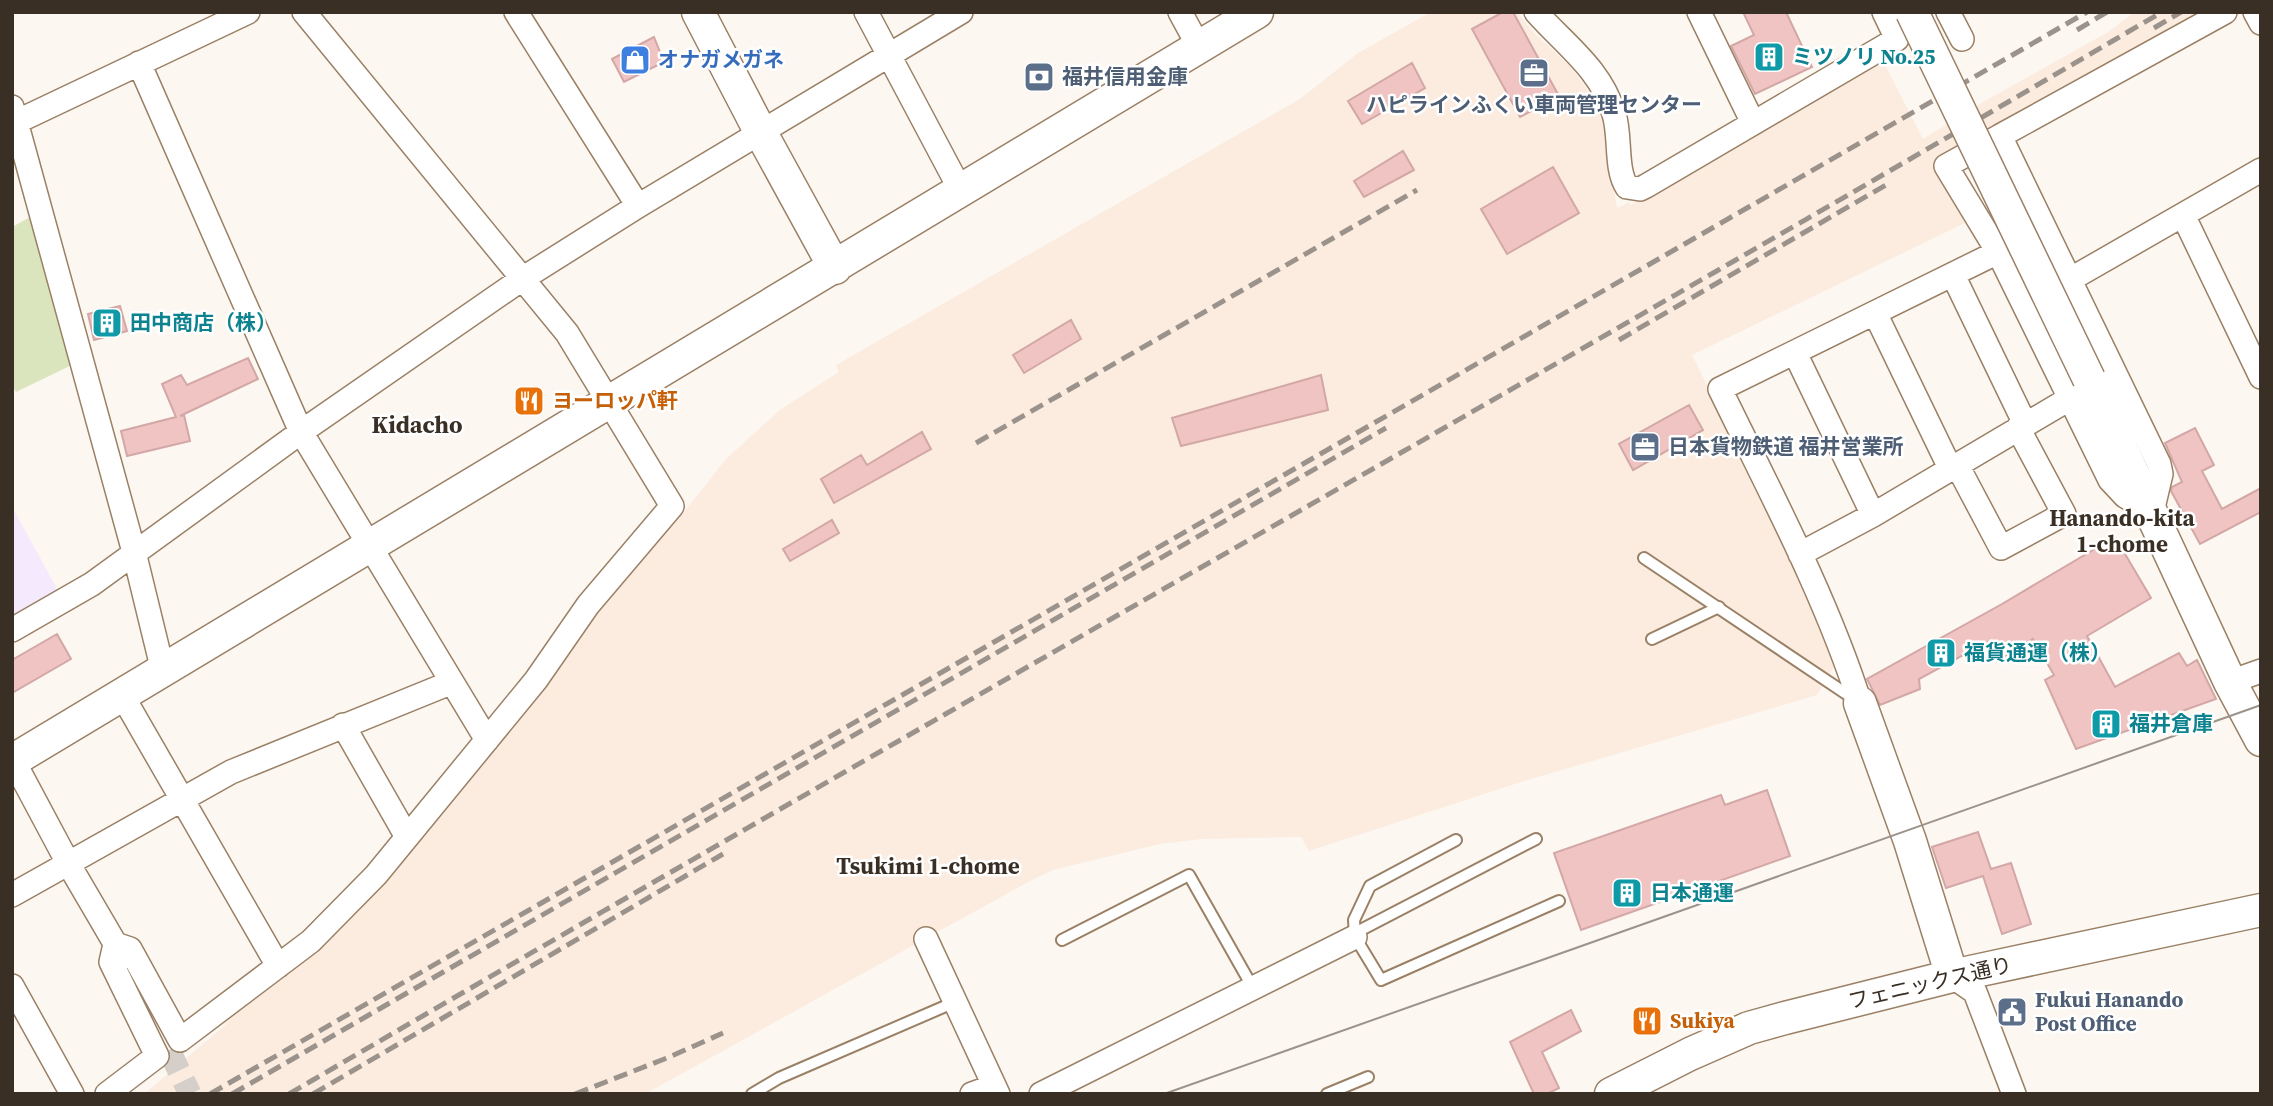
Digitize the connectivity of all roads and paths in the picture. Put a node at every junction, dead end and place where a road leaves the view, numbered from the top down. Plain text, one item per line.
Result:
1 (248, 12) edge
2 (304, 12) edge
3 (516, 12) edge
4 (698, 12) edge
5 (866, 12) edge
6 (961, 12) edge
7 (1180, 12) edge
8 (1257, 12) edge
9 (1536, 12) edge
10 (1699, 12) edge
11 (1884, 12) edge
12 (1912, 12) edge
13 (1948, 12) edge
14 (2225, 12) edge
15 (2256, 12) edge
16 (2261, 23) edge
17 (1962, 39) dead end
18 (1199, 47) junction
19 (888, 56) junction
20 (139, 63) junction
21 (14, 117) edge
22 (1753, 123) junction
23 (761, 133) junction
24 (2000, 136) junction
25 (2261, 170) edge
26 (961, 191) junction
27 (638, 206) junction
28 (2182, 215) junction
29 (1998, 252) junction
30 (835, 268) junction
31 (1953, 275) junction
32 (522, 279) junction
33 (2071, 279) junction
34 (1875, 313) junction
35 (1795, 353) junction
36 (2261, 377) edge
37 (2079, 389) junction
38 (609, 403) junction
39 (2022, 426) junction
40 (302, 432) junction
41 (1953, 467) junction
42 (2152, 512) junction
43 (1872, 515) junction
44 (372, 546) junction
45 (134, 552) junction
46 (1800, 554) junction
47 (1644, 558) dead end
48 (1719, 607) junction
49 (12, 630) edge
50 (1652, 639) dead end
51 (163, 671) junction
52 (2261, 671) edge
53 (450, 682) junction
54 (2230, 682) junction
55 (122, 695) junction
56 (1860, 703) junction
57 (343, 725) junction
58 (487, 740) junction
59 (2261, 740) edge
60 (13, 760) edge
61 (182, 799) junction
62 (407, 836) junction
63 (1536, 839) dead end
64 (1456, 840) dead end
65 (68, 863) junction
66 (12, 895) edge
67 (1559, 901) dead end
68 (2261, 910) edge
69 (1355, 935) junction
70 (926, 939) dead end
71 (1062, 940) dead end
72 (115, 944) junction
73 (278, 966) junction
74 (1952, 976) junction
75 (12, 986) edge
76 (1252, 988) junction
77 (955, 1002) junction
78 (169, 1050) tunnel mouth
79 (1368, 1077) dead end
80 (996, 1090) edge
81 (72, 1094) edge
82 (107, 1094) edge
83 (752, 1094) edge
84 (972, 1094) edge
85 (1041, 1094) edge
86 (1327, 1094) edge
87 (1611, 1094) edge
88 (2014, 1094) edge

1 - 20 street
2 - 32 street
3 - 27 street
4 - 23 street
5 - 19 street
6 - 19 street
7 - 18 street
8 - 18 street
9 - 22 street
10 - 22 street
11 - 22 street
12 - 37 street, bridge
13 - 17 street
14 - 24 street
15 - 16 street
18 - 26 street
19 - 23 street
19 - 26 street
20 - 21 street
20 - 40 street
21 - 45 street
23 - 27 street
23 - 30 street
24 - 29 street
24 - 33 street
25 - 28 street
26 - 30 street
27 - 32 street
28 - 33 street
28 - 36 street
29 - 31 street
29 - 37 street
30 - 38 street
31 - 34 street
31 - 39 street
32 - 38 street
32 - 40 street
33 - 42 street
34 - 35 street
34 - 41 street
35 - 43 street
35 - 46 street
37 - 39 street
37 - 42 street
38 - 44 street
38 - 58 street
39 - 41 street
39 - 41 street
40 - 44 street
40 - 45 street
41 - 43 street
42 - 54 street
43 - 46 street
44 - 51 street
44 - 53 street
45 - 49 street
45 - 51 street
46 - 56 street
47 - 48 lane
48 - 50 lane
48 - 56 lane
51 - 55 street
52 - 54 street
53 - 57 street
53 - 58 street
54 - 59 street
55 - 60 street
55 - 61 street
56 - 74 street
57 - 61 street
57 - 62 street
58 - 62 street
60 - 65 street
61 - 65 street
61 - 73 street
62 - 73 street
63 - 69 lane
64 - 69 lane
65 - 66 street
65 - 72 street
67 - 69 lane
68 - 74 street, フェニックス通り
69 - 76 street
70 - 77 street
71 - 76 lane
72 - 73 street
72 - 78 street
72 - 82 street
74 - 87 street, フェニックス通り
74 - 88 street
75 - 81 street
76 - 85 street
77 - 80 street
77 - 83 lane
79 - 86 lane
80 - 84 street

